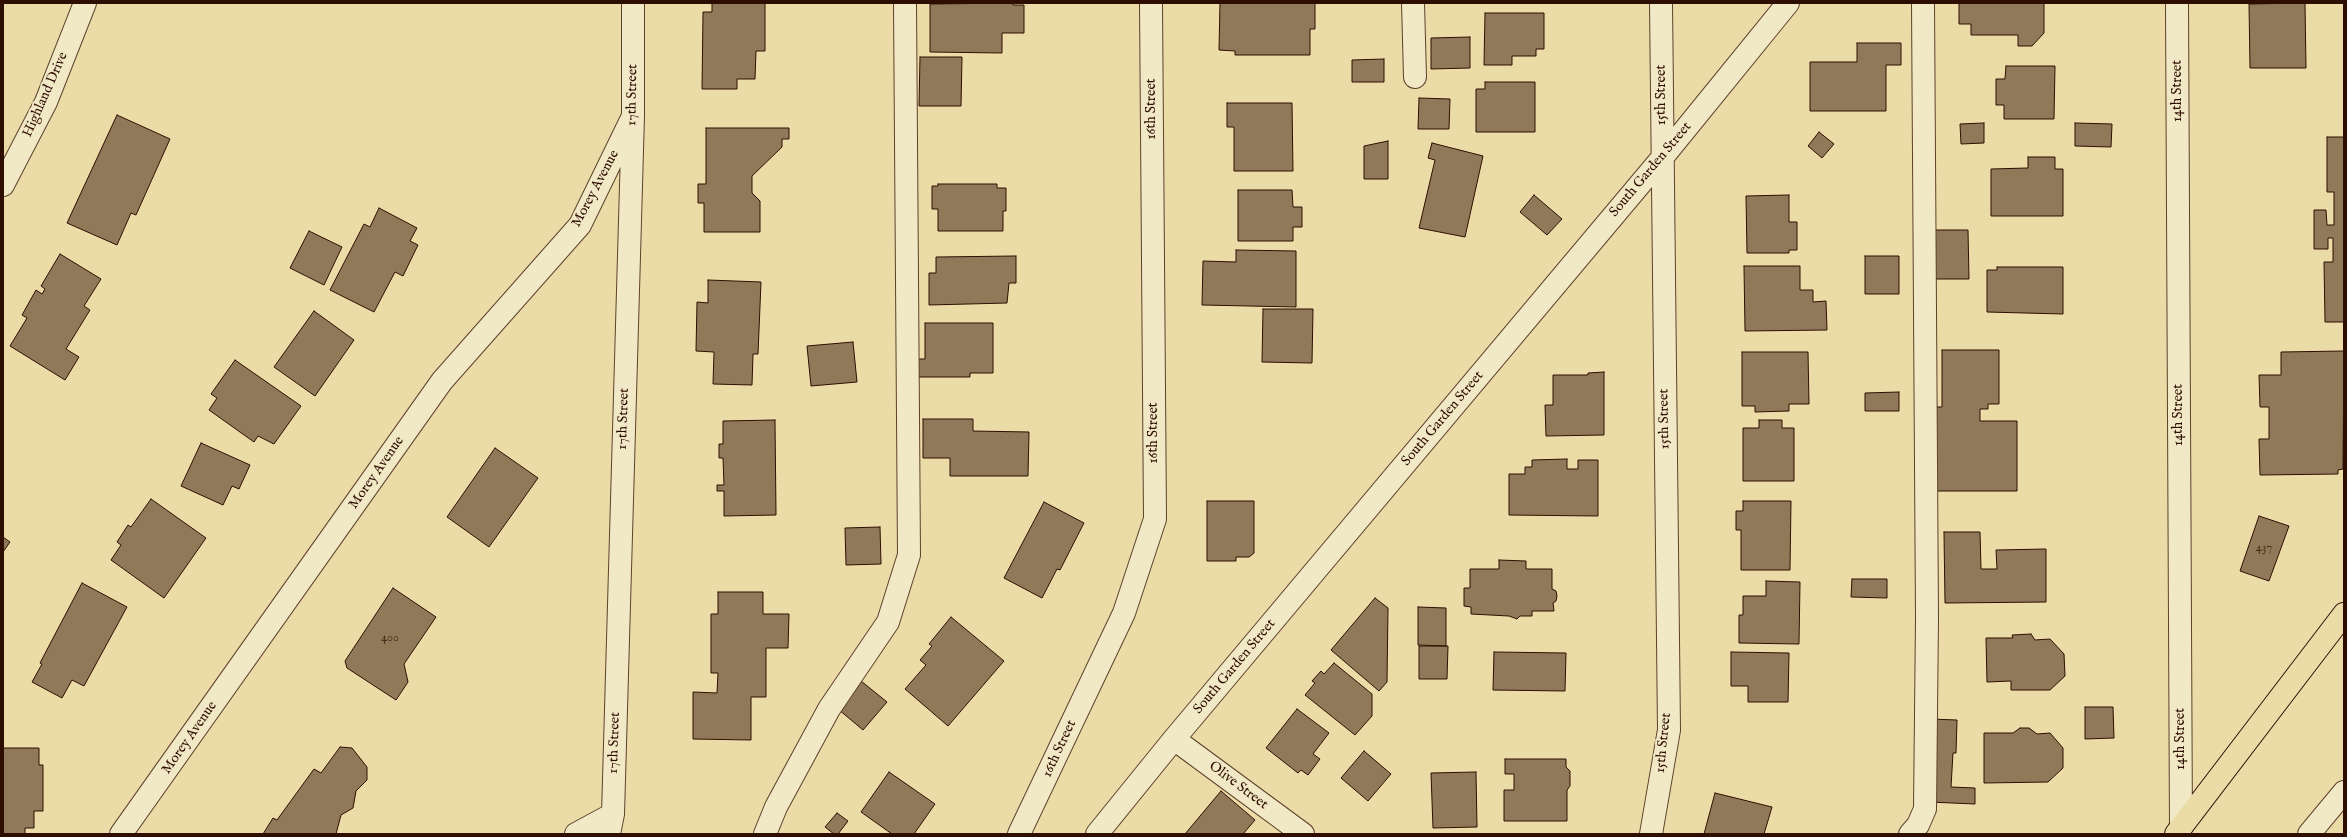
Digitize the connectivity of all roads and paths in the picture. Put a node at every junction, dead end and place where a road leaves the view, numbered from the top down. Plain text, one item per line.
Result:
1 (85, 3) edge
2 (634, 3) edge
3 (905, 3) edge
4 (1151, 3) edge
5 (1413, 3) edge
6 (1661, 3) edge
7 (1788, 3) edge
8 (1923, 3) edge
9 (2177, 3) edge
10 (1415, 77) dead end
11 (633, 116) junction
12 (1662, 158) junction
13 (3, 185) edge
14 (2344, 614) edge
15 (1174, 739) junction
16 (2344, 792) edge
17 (611, 824) edge
18 (2179, 831) edge
19 (121, 834) edge
20 (576, 834) edge
21 (765, 834) edge
22 (1019, 834) edge
23 (1097, 834) edge
24 (1302, 834) edge
25 (1652, 834) edge
26 (1910, 834) edge
27 (2309, 834) edge

1 - 13 street, Highland Drive
2 - 11 street, 17th Street
3 - 21 street
4 - 22 street, 16th Street
5 - 10 street
6 - 12 street, 15th Street
7 - 12 street, South Garden Street
8 - 26 street
9 - 18 street, 14th Street
11 - 17 street, 17th Street
11 - 19 street, Morey Avenue
12 - 15 street, South Garden Street
12 - 25 street, 15th Street
14 - 18 main road
15 - 23 street, South Garden Street
15 - 24 street, Olive Street
16 - 27 street
17 - 20 street

